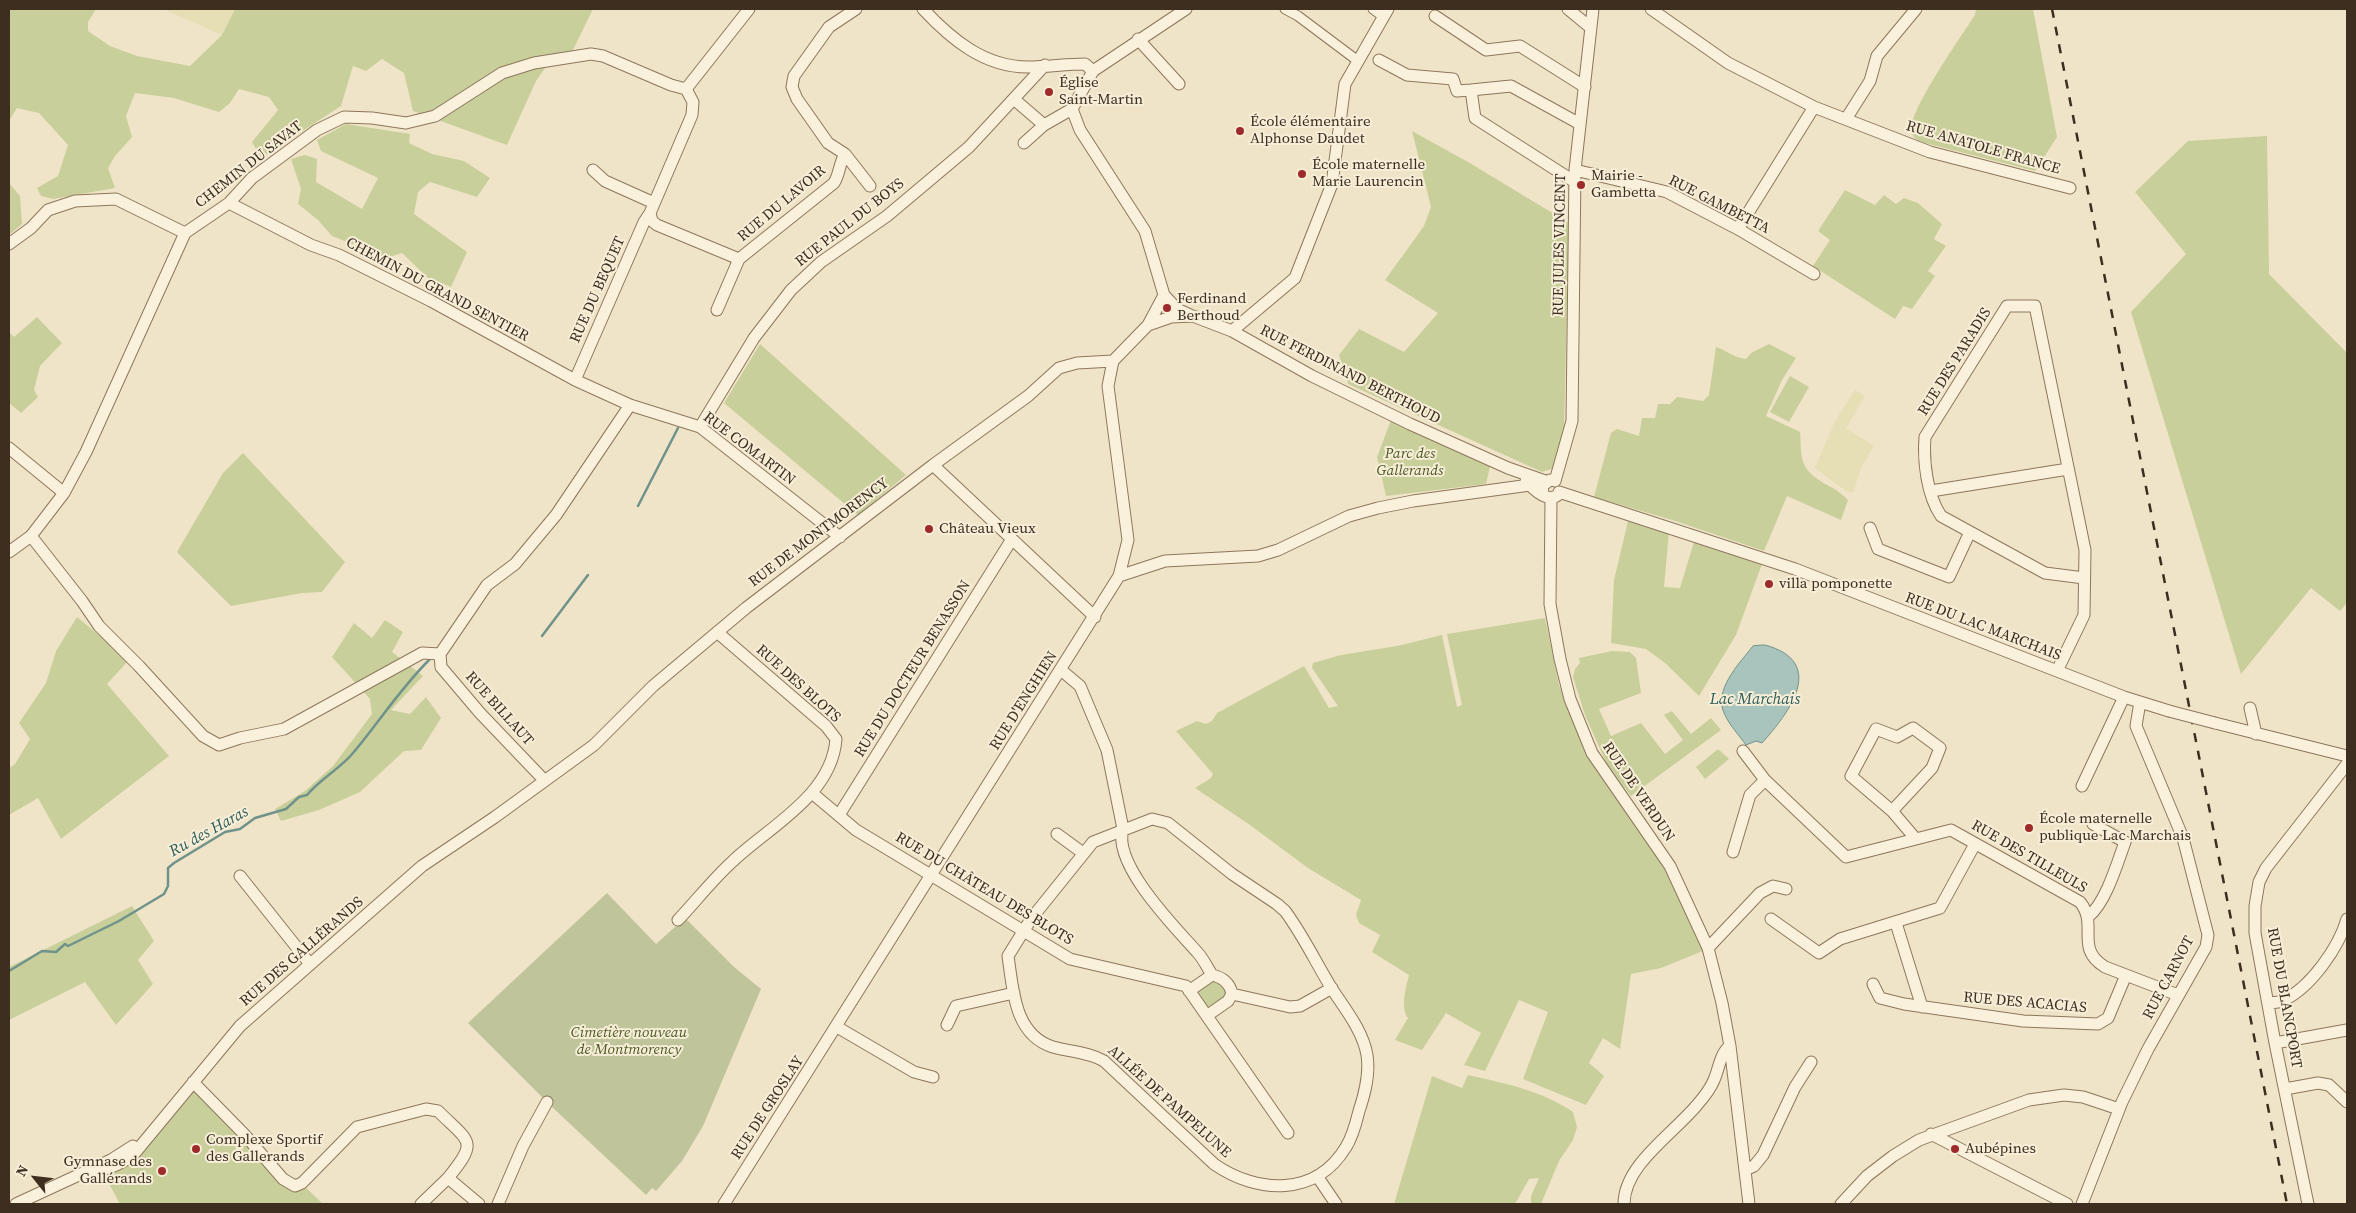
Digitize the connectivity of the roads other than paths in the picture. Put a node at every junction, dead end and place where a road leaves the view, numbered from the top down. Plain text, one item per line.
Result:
1 (749, 9) edge
2 (856, 9) edge
3 (923, 9) edge
4 (1186, 9) edge
5 (1285, 9) edge
6 (1373, 9) edge
7 (1568, 9) edge
8 (1593, 9) edge
9 (1651, 9) edge
10 (1916, 9) edge
11 (1301, 12) edge
12 (1386, 13) edge
13 (1435, 16) dead end
14 (1591, 28) junction
15 (1138, 39) junction
16 (1379, 60) dead end
17 (1358, 61) junction
18 (1045, 65) junction
19 (1093, 71) junction
20 (1179, 84) dead end
21 (1585, 87) junction
22 (686, 89) junction
23 (1471, 90) junction
24 (1015, 100) junction
25 (1814, 107) junction
26 (1072, 109) junction
27 (1846, 120) junction
28 (1580, 124) junction
29 (1044, 125) junction
30 (1024, 143) dead end
31 (845, 154) junction
32 (593, 170) dead end
33 (1575, 176) junction
34 (870, 186) dead end
35 (2070, 188) dead end
36 (230, 203) junction
37 (652, 208) junction
38 (1738, 229) junction
39 (185, 233) junction
40 (9, 244) edge
41 (739, 259) junction
42 (1814, 274) dead end
43 (1164, 295) junction
44 (718, 310) dead end
45 (1193, 316) junction
46 (1148, 325) junction
47 (1232, 331) junction
48 (1113, 361) junction
49 (576, 380) junction
50 (630, 405) junction
51 (700, 427) junction
52 (9, 448) edge
53 (933, 465) junction
54 (1508, 468) junction
55 (2068, 468) junction
56 (1530, 485) junction
57 (1551, 489) junction
58 (1931, 492) junction
59 (64, 493) junction
60 (1870, 528) dead end
61 (1970, 532) junction
62 (31, 536) junction
63 (840, 537) junction
64 (1012, 539) junction
65 (9, 552) edge
66 (1119, 576) junction
67 (2084, 578) junction
68 (1095, 617) junction
69 (718, 632) junction
70 (440, 654) junction
71 (1061, 670) junction
72 (2057, 671) junction
73 (2124, 696) junction
74 (2140, 702) junction
75 (2250, 708) dead end
76 (2256, 734) junction
77 (1743, 751) dead end
78 (2347, 756) edge
79 (2347, 764) edge
80 (544, 780) junction
81 (1765, 780) junction
82 (2082, 786) dead end
83 (812, 793) junction
84 (1892, 811) junction
85 (839, 815) junction
86 (495, 817) joint
87 (2093, 824) dead end
88 (1123, 829) junction
89 (1057, 834) dead end
90 (1915, 838) junction
91 (1975, 844) junction
92 (1732, 852) dead end
93 (1083, 853) junction
94 (933, 875) junction
95 (240, 876) dead end
96 (1786, 889) dead end
97 (2089, 916) junction
98 (1771, 919) dead end
99 (2347, 919) edge
100 (678, 920) dead end
101 (1896, 923) junction
102 (1024, 930) junction
103 (1708, 948) junction
104 (310, 964) junction
105 (1212, 974) junction
106 (2126, 975) junction
107 (1873, 984) dead end
108 (1332, 988) junction
109 (1189, 991) junction
110 (1014, 994) junction
111 (1232, 994) junction
112 (2178, 995) junction
113 (2269, 1003) junction
114 (1922, 1007) junction
115 (1208, 1015) junction
116 (947, 1025) dead end
117 (837, 1027) junction
118 (2347, 1030) edge
119 (2275, 1043) junction
120 (1730, 1046) junction
121 (1811, 1062) dead end
122 (933, 1077) dead end
123 (193, 1082) junction
124 (2285, 1089) junction
125 (547, 1102) dead end
126 (2347, 1102) edge
127 (2119, 1109) junction
128 (1288, 1134) dead end
129 (1931, 1134) junction
130 (1745, 1170) junction
131 (1317, 1176) junction
132 (448, 1178) junction
133 (16, 1204) edge
134 (421, 1204) edge
135 (479, 1204) edge
136 (498, 1204) edge
137 (724, 1204) edge
138 (1336, 1204) edge
139 (1624, 1204) edge
140 (1749, 1204) edge
141 (1841, 1204) edge
142 (2067, 1204) edge
143 (2082, 1204) edge
144 (2308, 1204) edge

1 - 22 street
2 - 31 street, RUE DU LAVOIR
3 - 18 street
4 - 15 street
5 - 11 street
6 - 12 street
7 - 14 street
8 - 14 street, RUE JULES VINCENT
9 - 25 street, RUE ANATOLE FRANCE
10 - 27 street
11 - 17 street
12 - 17 street
13 - 21 street
14 - 21 street, RUE JULES VINCENT
15 - 19 street
15 - 20 street
16 - 23 street
17 - 47 street
18 - 19 street
18 - 24 street, RUE PAUL DU BOYS
19 - 26 street
21 - 28 street, RUE JULES VINCENT
22 - 36 street, CHEMIN DU SAVAT
22 - 37 street
23 - 28 street
23 - 33 street, RUE GAMBETTA
24 - 29 street
24 - 51 street, RUE PAUL DU BOYS
25 - 27 street, RUE ANATOLE FRANCE
25 - 38 street
26 - 29 street
26 - 43 street
27 - 35 street, RUE ANATOLE FRANCE
28 - 33 street, RUE JULES VINCENT
29 - 30 street
31 - 34 street
31 - 41 street, RUE DU LAVOIR
32 - 37 street, RUE DU LAVOIR
33 - 38 street, RUE GAMBETTA
33 - 57 street, RUE JULES VINCENT
36 - 39 street, CHEMIN DU SAVAT
36 - 49 street, CHEMIN DU GRAND SENTIER
37 - 41 street, RUE DU LAVOIR
37 - 49 street, RUE DU BEQUET
38 - 42 street, RUE GAMBETTA
39 - 40 street
39 - 59 street
41 - 44 street
43 - 45 street
43 - 46 street
45 - 46 street, RUE FERDINAND BERTHOUD
45 - 47 street, RUE FERDINAND BERTHOUD
46 - 48 street
47 - 54 street, RUE FERDINAND BERTHOUD
48 - 53 street, RUE DE MONTMORENCY
48 - 66 street, RUE D'ENGHIEN
49 - 50 street, CHEMIN DU GRAND SENTIER
50 - 51 street, RUE COMARTIN
50 - 70 street
51 - 63 street, RUE COMARTIN
52 - 59 street
53 - 63 street, RUE DE MONTMORENCY
53 - 64 street
54 - 56 street, RUE FERDINAND BERTHOUD
54 - 57 street, RUE FERDINAND BERTHOUD
55 - 58 street
55 - 58 street, RUE DES PARADIS
55 - 67 street, RUE DES PARADIS
56 - 57 street, RUE FERDINAND BERTHOUD
56 - 66 street
57 - 72 street, RUE DU LAC MARCHAIS
57 - 103 street, RUE DE VERDUN
58 - 61 street, RUE DES PARADIS
59 - 62 street
60 - 61 street
61 - 67 street, RUE DES PARADIS
62 - 65 street
62 - 70 street
63 - 69 street, RUE DE MONTMORENCY
64 - 68 street
64 - 85 street, RUE DU DOCTEUR BENASSON
66 - 68 street, RUE D'ENGHIEN
67 - 72 street, RUE DES PARADIS
68 - 71 street, RUE D'ENGHIEN
69 - 80 street, RUE DE MONTMORENCY
69 - 83 street, RUE DES BLOTS
70 - 80 street, RUE BILLAUT
71 - 88 street
71 - 94 street, RUE D'ENGHIEN
72 - 73 street, RUE DU LAC MARCHAIS
73 - 74 street, RUE DU LAC MARCHAIS
73 - 82 street
74 - 76 street, RUE DU LAC MARCHAIS, bridge
74 - 112 street, RUE CARNOT
75 - 76 street
76 - 78 street
77 - 81 street, RUE DES TILLEULS
79 - 113 street, RUE DU BLANCPORT
80 - 86 street, RUE DE MONTMORENCY
81 - 90 street, RUE DES TILLEULS
81 - 92 street
83 - 85 street, RUE DU CHÂTEAU DES BLOTS
83 - 100 street
84 - 84 street
84 - 90 street
85 - 94 street, RUE DU CHÂTEAU DES BLOTS
86 - 104 street, RUE DES GALLÉRANDS
87 - 97 street
88 - 93 street, ALLÉE DE PAMPELUNE
88 - 105 street
88 - 108 street, ALLÉE DE PAMPELUNE
89 - 93 street
90 - 91 street, RUE DES TILLEULS
91 - 97 street, RUE DES TILLEULS
91 - 101 street
93 - 102 street, ALLÉE DE PAMPELUNE
94 - 102 street, RUE DU CHÂTEAU DES BLOTS
94 - 117 street, RUE D'ENGHIEN
95 - 104 street
96 - 103 street
97 - 106 street, RUE DES TILLEULS
98 - 101 street
99 - 113 street
101 - 114 street
102 - 109 street, RUE DU CHÂTEAU DES BLOTS
102 - 110 street, ALLÉE DE PAMPELUNE
103 - 120 street, RUE DE VERDUN
104 - 123 street, RUE DES GALLÉRANDS
105 - 109 street
105 - 111 street
106 - 112 street, RUE DES TILLEULS
106 - 114 street, RUE DES ACACIAS
107 - 114 street, RUE DES ACACIAS
108 - 111 street
108 - 131 street, ALLÉE DE PAMPELUNE
109 - 115 street, RUE DU CHÂTEAU DES BLOTS
110 - 116 street
110 - 131 street, ALLÉE DE PAMPELUNE
111 - 115 street
112 - 127 street, RUE CARNOT
113 - 119 street, RUE DU BLANCPORT
115 - 128 street, RUE DU CHÂTEAU DES BLOTS
117 - 122 street
117 - 137 street, RUE DE GROSLAY
118 - 119 street
119 - 124 street, RUE DU BLANCPORT
120 - 130 street, RUE DE VERDUN
120 - 139 street
121 - 130 street
123 - 132 street
123 - 133 street, RUE DES GALLÉRANDS
124 - 126 street
124 - 144 street, RUE DU BLANCPORT
125 - 136 street
127 - 129 street
127 - 143 street, RUE CARNOT
129 - 141 street
129 - 142 street
130 - 140 street, RUE DE VERDUN
131 - 138 street
132 - 134 street
132 - 135 street

